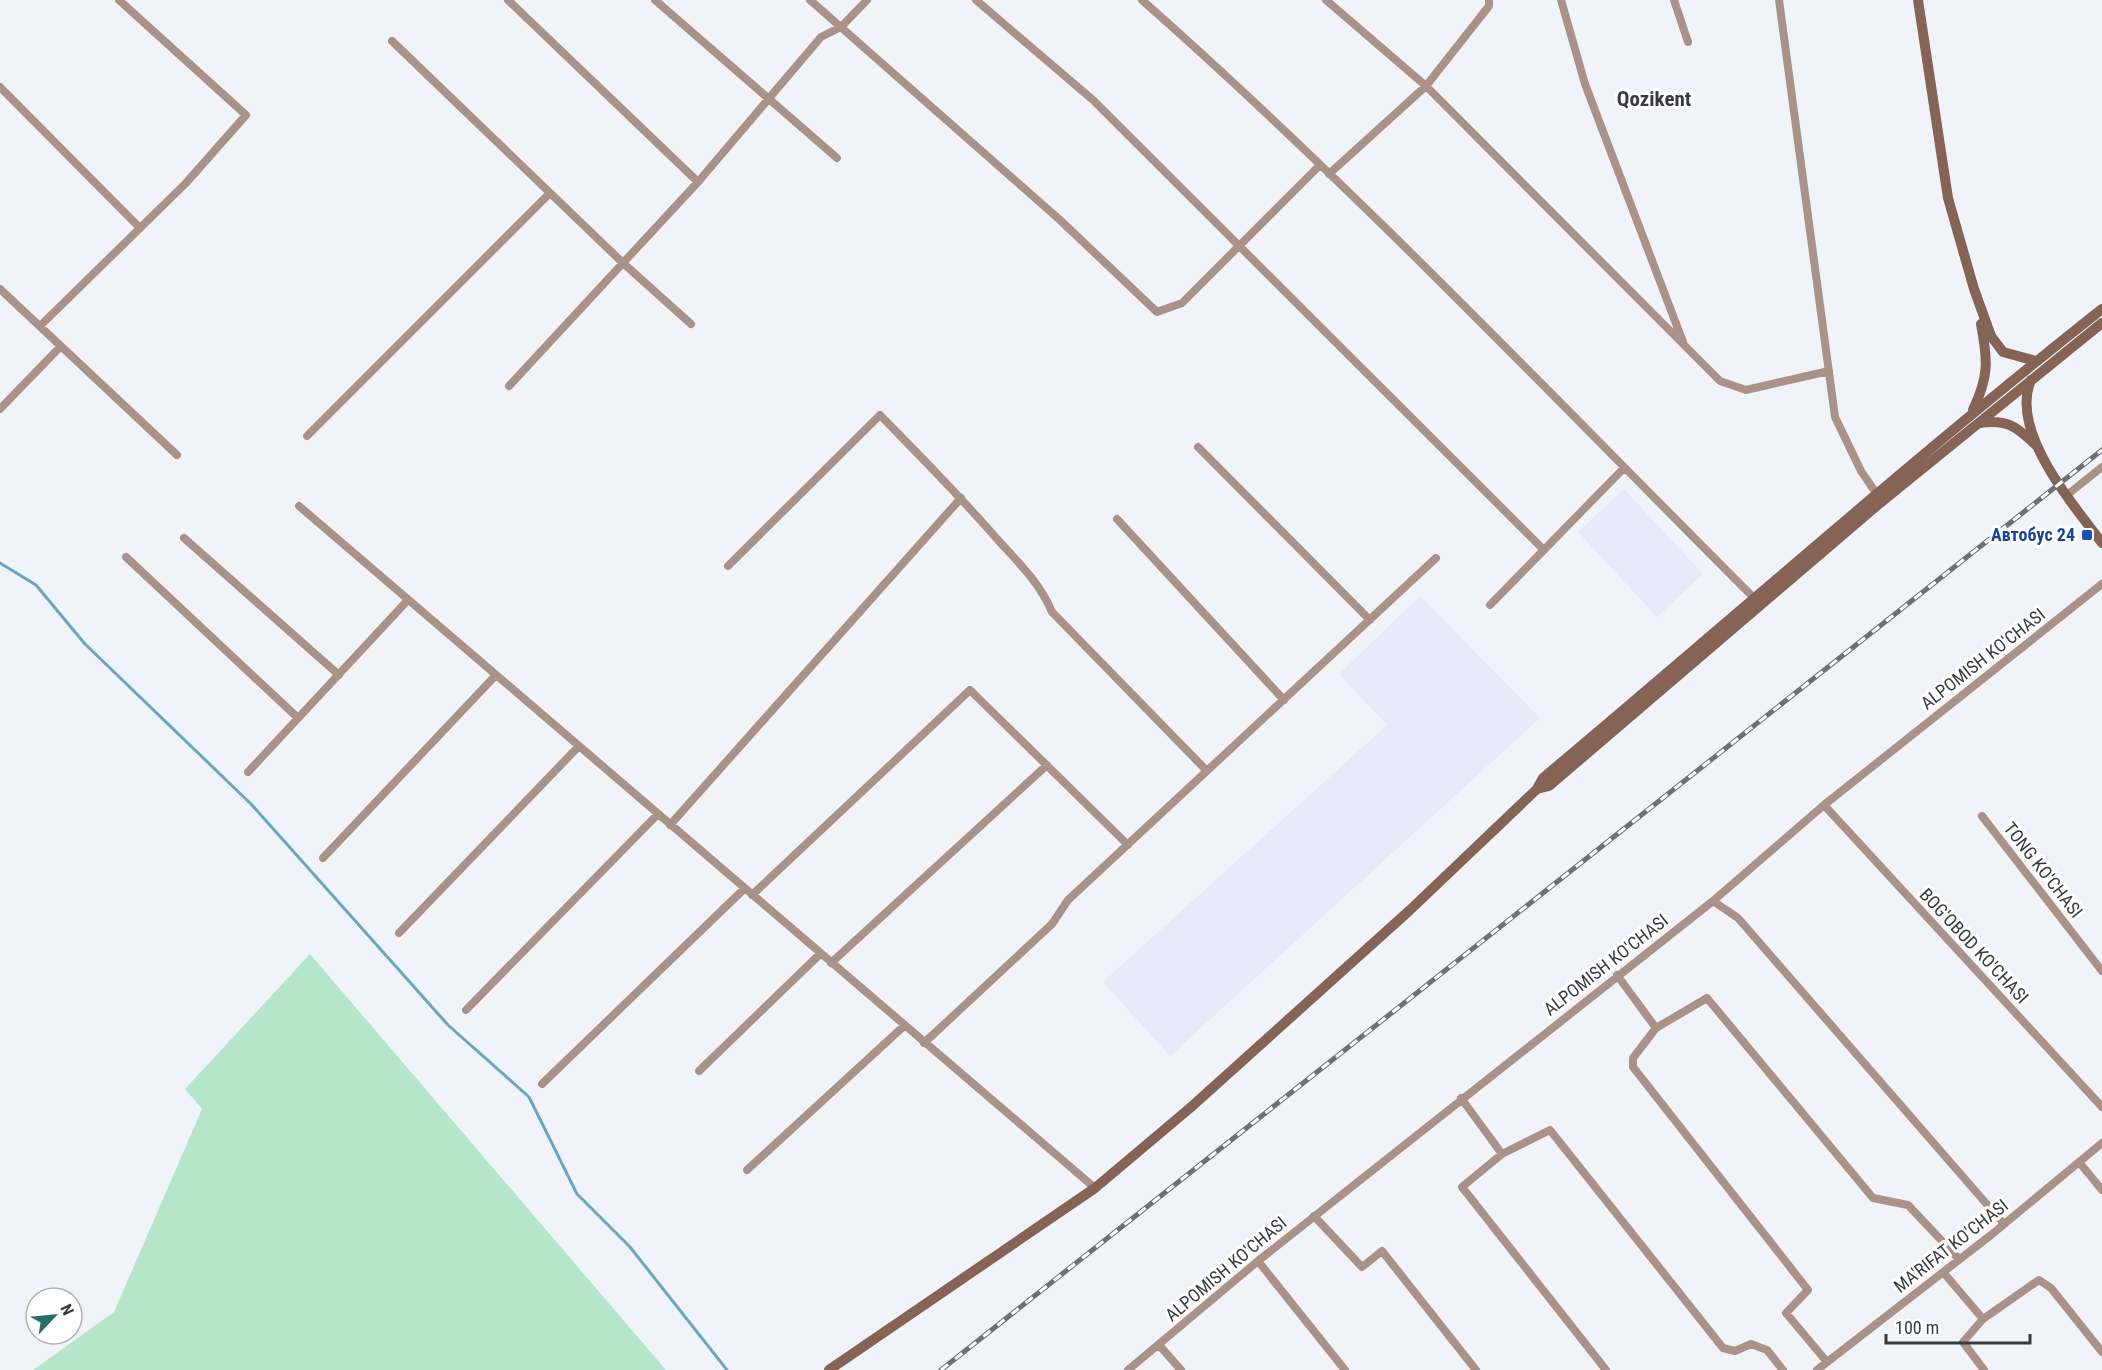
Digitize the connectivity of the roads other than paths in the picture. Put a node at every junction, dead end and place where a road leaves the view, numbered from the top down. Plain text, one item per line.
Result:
1 (119, 0) edge
2 (508, 0) edge
3 (655, 0) edge
4 (810, 0) edge
5 (867, 0) edge
6 (976, 0) edge
7 (1142, 0) edge
8 (1326, 0) edge
9 (1489, 0) edge
10 (1561, 0) edge
11 (1674, 0) edge
12 (1779, 0) edge
13 (1918, 0) edge
14 (841, 27) junction
15 (392, 41) dead end
16 (1688, 42) dead end
17 (1426, 86) junction
18 (0, 87) edge
19 (767, 100) junction
20 (837, 158) dead end
21 (1320, 165) junction
22 (1329, 174) junction
23 (698, 182) junction
24 (549, 193) junction
25 (140, 228) junction
26 (1239, 245) junction
27 (623, 264) junction
28 (0, 289) edge
29 (1974, 289) junction
30 (2102, 309) edge
31 (2102, 323) edge
32 (691, 324) dead end
33 (40, 326) junction
34 (61, 346) junction
35 (1684, 346) junction
36 (2036, 361) junction
37 (1829, 371) junction
38 (2031, 379) junction
39 (509, 386) dead end
40 (0, 409) edge
41 (1974, 418) junction
42 (307, 436) dead end
43 (1198, 447) dead end
44 (2038, 447) junction
45 (177, 455) dead end
46 (2102, 467) edge
47 (1624, 468) junction
48 (1876, 493) junction
49 (2067, 495) junction
50 (961, 498) junction
51 (299, 506) dead end
52 (1118, 519) dead end
53 (184, 538) dead end
54 (2102, 543) edge
55 (1544, 550) junction
56 (126, 557) dead end
57 (1436, 558) dead end
58 (728, 566) dead end
59 (2102, 584) edge
60 (1755, 599) junction
61 (407, 601) junction
62 (1491, 605) dead end
63 (1370, 620) junction
64 (339, 675) junction
65 (495, 676) junction
66 (1284, 700) junction
67 (298, 718) junction
68 (578, 747) junction
69 (1047, 765) junction
70 (1207, 771) junction
71 (248, 772) dead end
72 (1537, 789) junction
73 (1824, 805) junction
74 (657, 815) junction
75 (1982, 816) dead end
76 (670, 825) junction
77 (1128, 844) junction
78 (323, 858) dead end
79 (744, 889) junction
80 (752, 895) junction
81 (1713, 901) junction
82 (399, 933) dead end
83 (820, 954) junction
84 (831, 963) junction
85 (2102, 971) edge
86 (1617, 975) junction
87 (466, 1010) dead end
88 (904, 1026) junction
89 (1656, 1028) junction
90 (924, 1043) junction
91 (699, 1071) dead end
92 (542, 1084) dead end
93 (1461, 1098) junction
94 (2102, 1107) edge
95 (2102, 1143) edge
96 (1502, 1154) junction
97 (2079, 1162) junction
98 (747, 1170) dead end
99 (1095, 1188) junction
100 (2102, 1190) edge
101 (1314, 1216) junction
102 (2004, 1224) junction
103 (1959, 1259) junction
104 (1258, 1261) junction
105 (1943, 1272) junction
106 (1983, 1319) junction
107 (1159, 1345) junction
108 (2102, 1352) edge
109 (1827, 1362) junction
110 (829, 1370) edge
111 (1128, 1370) edge
112 (1181, 1370) edge
113 (1346, 1370) edge
114 (1476, 1370) edge
115 (1606, 1370) edge
116 (1783, 1370) edge
117 (1817, 1370) edge
118 (1984, 1370) edge

1 - 25 street
2 - 23 street
3 - 19 street
4 - 14 street
5 - 14 street
6 - 26 street
7 - 21 street
8 - 17 street
9 - 17 street
10 - 35 street
11 - 16 street
12 - 37 street
13 - 29 main road
14 - 19 street
14 - 26 street
15 - 24 street
17 - 22 street
17 - 35 street
18 - 25 street
19 - 20 street
19 - 23 street
21 - 22 street
21 - 26 street
22 - 47 street
23 - 27 street
24 - 27 street
24 - 42 street
25 - 33 street
26 - 55 street
27 - 32 street
27 - 39 street
28 - 33 street
29 - 36 main road
29 - 41 main road
30 - 36 main road
31 - 38 main road
33 - 34 street
34 - 40 street
34 - 45 street
35 - 37 street
36 - 41 main road
37 - 48 street
38 - 41 main road
38 - 44 main road
41 - 44 main road
41 - 48 main road
41 - 72 main road
43 - 63 street
44 - 49 main road
46 - 49 street
47 - 55 street
47 - 60 street
48 - 60 main road
49 - 54 main road
50 - 58 street
50 - 70 street
50 - 76 street
51 - 61 street
52 - 66 street
53 - 64 street
55 - 62 street
56 - 67 street
57 - 63 street
59 - 73 street, ALPOMISH KO'CHASI
60 - 72 main road
61 - 64 street
61 - 65 street
63 - 66 street
64 - 67 street
65 - 68 street
65 - 78 street
66 - 70 street
67 - 71 street
68 - 74 street
68 - 82 street
69 - 77 street
69 - 80 street
69 - 84 street
70 - 77 street
72 - 99 main road
73 - 81 street, ALPOMISH KO'CHASI
73 - 94 street, BOG'OBOD KO'CHASI
74 - 76 street
74 - 87 street
75 - 85 street, TONG KO'CHASI
76 - 79 street
77 - 90 street
79 - 80 street
79 - 92 street
80 - 83 street
81 - 86 street, ALPOMISH KO'CHASI
81 - 102 street
83 - 84 street
83 - 91 street
84 - 88 street
86 - 89 street
86 - 93 street, ALPOMISH KO'CHASI
88 - 90 street
88 - 98 street
89 - 103 street
89 - 109 street
90 - 99 street
93 - 96 street
93 - 101 street, ALPOMISH KO'CHASI
95 - 97 street, MA'RIFAT KO'CHASI
96 - 115 street
96 - 116 street
97 - 100 street
97 - 102 street, MA'RIFAT KO'CHASI
99 - 110 main road
101 - 104 street, ALPOMISH KO'CHASI
101 - 114 street
102 - 103 street, MA'RIFAT KO'CHASI
103 - 105 street, MA'RIFAT KO'CHASI
104 - 107 street, ALPOMISH KO'CHASI
104 - 113 street
105 - 106 street
105 - 109 street, MA'RIFAT KO'CHASI
106 - 108 street
106 - 118 street
107 - 111 street, ALPOMISH KO'CHASI
107 - 112 street
109 - 117 street, MA'RIFAT KO'CHASI

